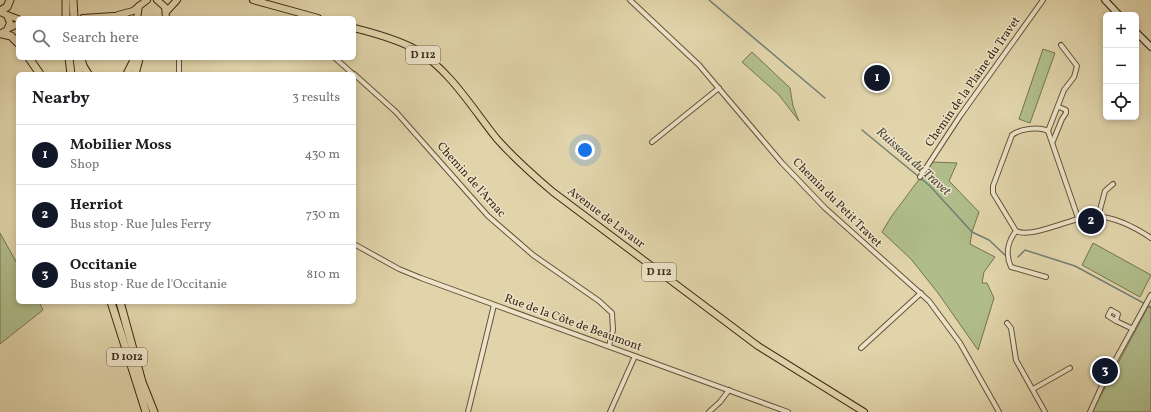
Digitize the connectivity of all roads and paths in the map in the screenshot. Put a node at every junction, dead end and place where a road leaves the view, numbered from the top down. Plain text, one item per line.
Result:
1 (10, 0) edge
2 (66, 0) edge
3 (73, 0) edge
4 (157, 0) edge
5 (177, 0) edge
6 (253, 0) edge
7 (630, 0) edge
8 (1043, 0) edge
9 (1104, 0) edge
10 (143, 2) edge
11 (0, 11) edge
12 (166, 11) junction
13 (1117, 12) edge
14 (7, 15) junction
15 (66, 16) edge
16 (74, 16) edge
17 (113, 16) edge
18 (138, 16) edge
19 (166, 16) edge
20 (307, 16) edge
21 (16, 18) edge
22 (16, 25) edge
23 (8, 28) junction
24 (356, 29) edge
25 (1, 34) edge
26 (1139, 35) edge
27 (16, 41) edge
28 (1061, 45) dead end
29 (1151, 47) edge
30 (30, 60) edge
31 (69, 60) edge
32 (77, 60) edge
33 (82, 60) edge
34 (134, 60) edge
35 (139, 60) edge
36 (180, 60) edge
37 (337, 60) edge
38 (39, 72) edge
39 (71, 72) edge
40 (79, 72) edge
41 (87, 72) edge
42 (128, 72) edge
43 (136, 72) edge
44 (178, 72) edge
45 (352, 72) edge
46 (356, 76) edge
47 (719, 88) junction
48 (1059, 107) junction
49 (1048, 131) junction
50 (652, 142) dead end
51 (1053, 142) junction
52 (920, 177) dead end
53 (1113, 184) dead end
54 (1098, 217) junction
55 (1078, 218) junction
56 (1016, 231) junction
57 (1151, 238) edge
58 (356, 245) edge
59 (1046, 278) dead end
60 (921, 293) junction
61 (1151, 295) edge
62 (111, 304) edge
63 (121, 304) edge
64 (494, 305) junction
65 (1116, 321) dead end
66 (1007, 322) dead end
67 (1133, 329) junction
68 (609, 346) junction
69 (861, 348) dead end
70 (634, 356) junction
71 (1070, 368) dead end
72 (1033, 389) junction
73 (729, 390) junction
74 (146, 412) edge
75 (154, 412) edge
76 (468, 412) edge
77 (610, 412) edge
78 (709, 412) edge
79 (788, 412) edge
80 (864, 412) edge
81 (999, 412) edge
82 (1045, 412) edge
83 (1090, 412) edge

1 - 11 highway
2 - 15 highway
3 - 16 highway
4 - 12 main road
5 - 12 main road
6 - 20 main road
7 - 47 street, Chemin du Petit Travet
8 - 52 street, Chemin de la Plaine du Travet
9 - 13 main road
10 - 17 main road
10 - 18 main road
11 - 14 main road
12 - 19 main road
14 - 21 main road
14 - 23 main road
22 - 23 main road
23 - 25 main road
24 - 80 main road, Avenue de Lavaur / D 112
25 - 27 highway
26 - 29 main road
28 - 48 street
30 - 38 highway
31 - 39 highway
32 - 40 highway
33 - 41 highway
34 - 42 highway
35 - 43 highway
36 - 44 street
37 - 45 street, Chemin de l'Arnac
46 - 68 street, Chemin de l'Arnac
47 - 50 street
47 - 60 street, Chemin du Petit Travet
48 - 49 street
48 - 51 street
49 - 51 street
49 - 56 street
51 - 55 street
53 - 54 street
54 - 55 street
54 - 57 street
55 - 56 street
56 - 59 street
58 - 64 street, Rue de la Côte de Beaumont
60 - 69 street
60 - 81 street, Chemin du Petit Travet
61 - 67 street
62 - 74 highway, D 1012
63 - 75 highway, D 1012
64 - 68 street, Rue de la Côte de Beaumont
64 - 76 street
65 - 67 street
66 - 72 street
67 - 83 street
68 - 70 street, Rue de la Côte de Beaumont
70 - 73 street, Rue de la Côte de Beaumont
70 - 77 street
71 - 72 street
72 - 82 street
73 - 78 street
73 - 79 street, Rue de la Côte de Beaumont

